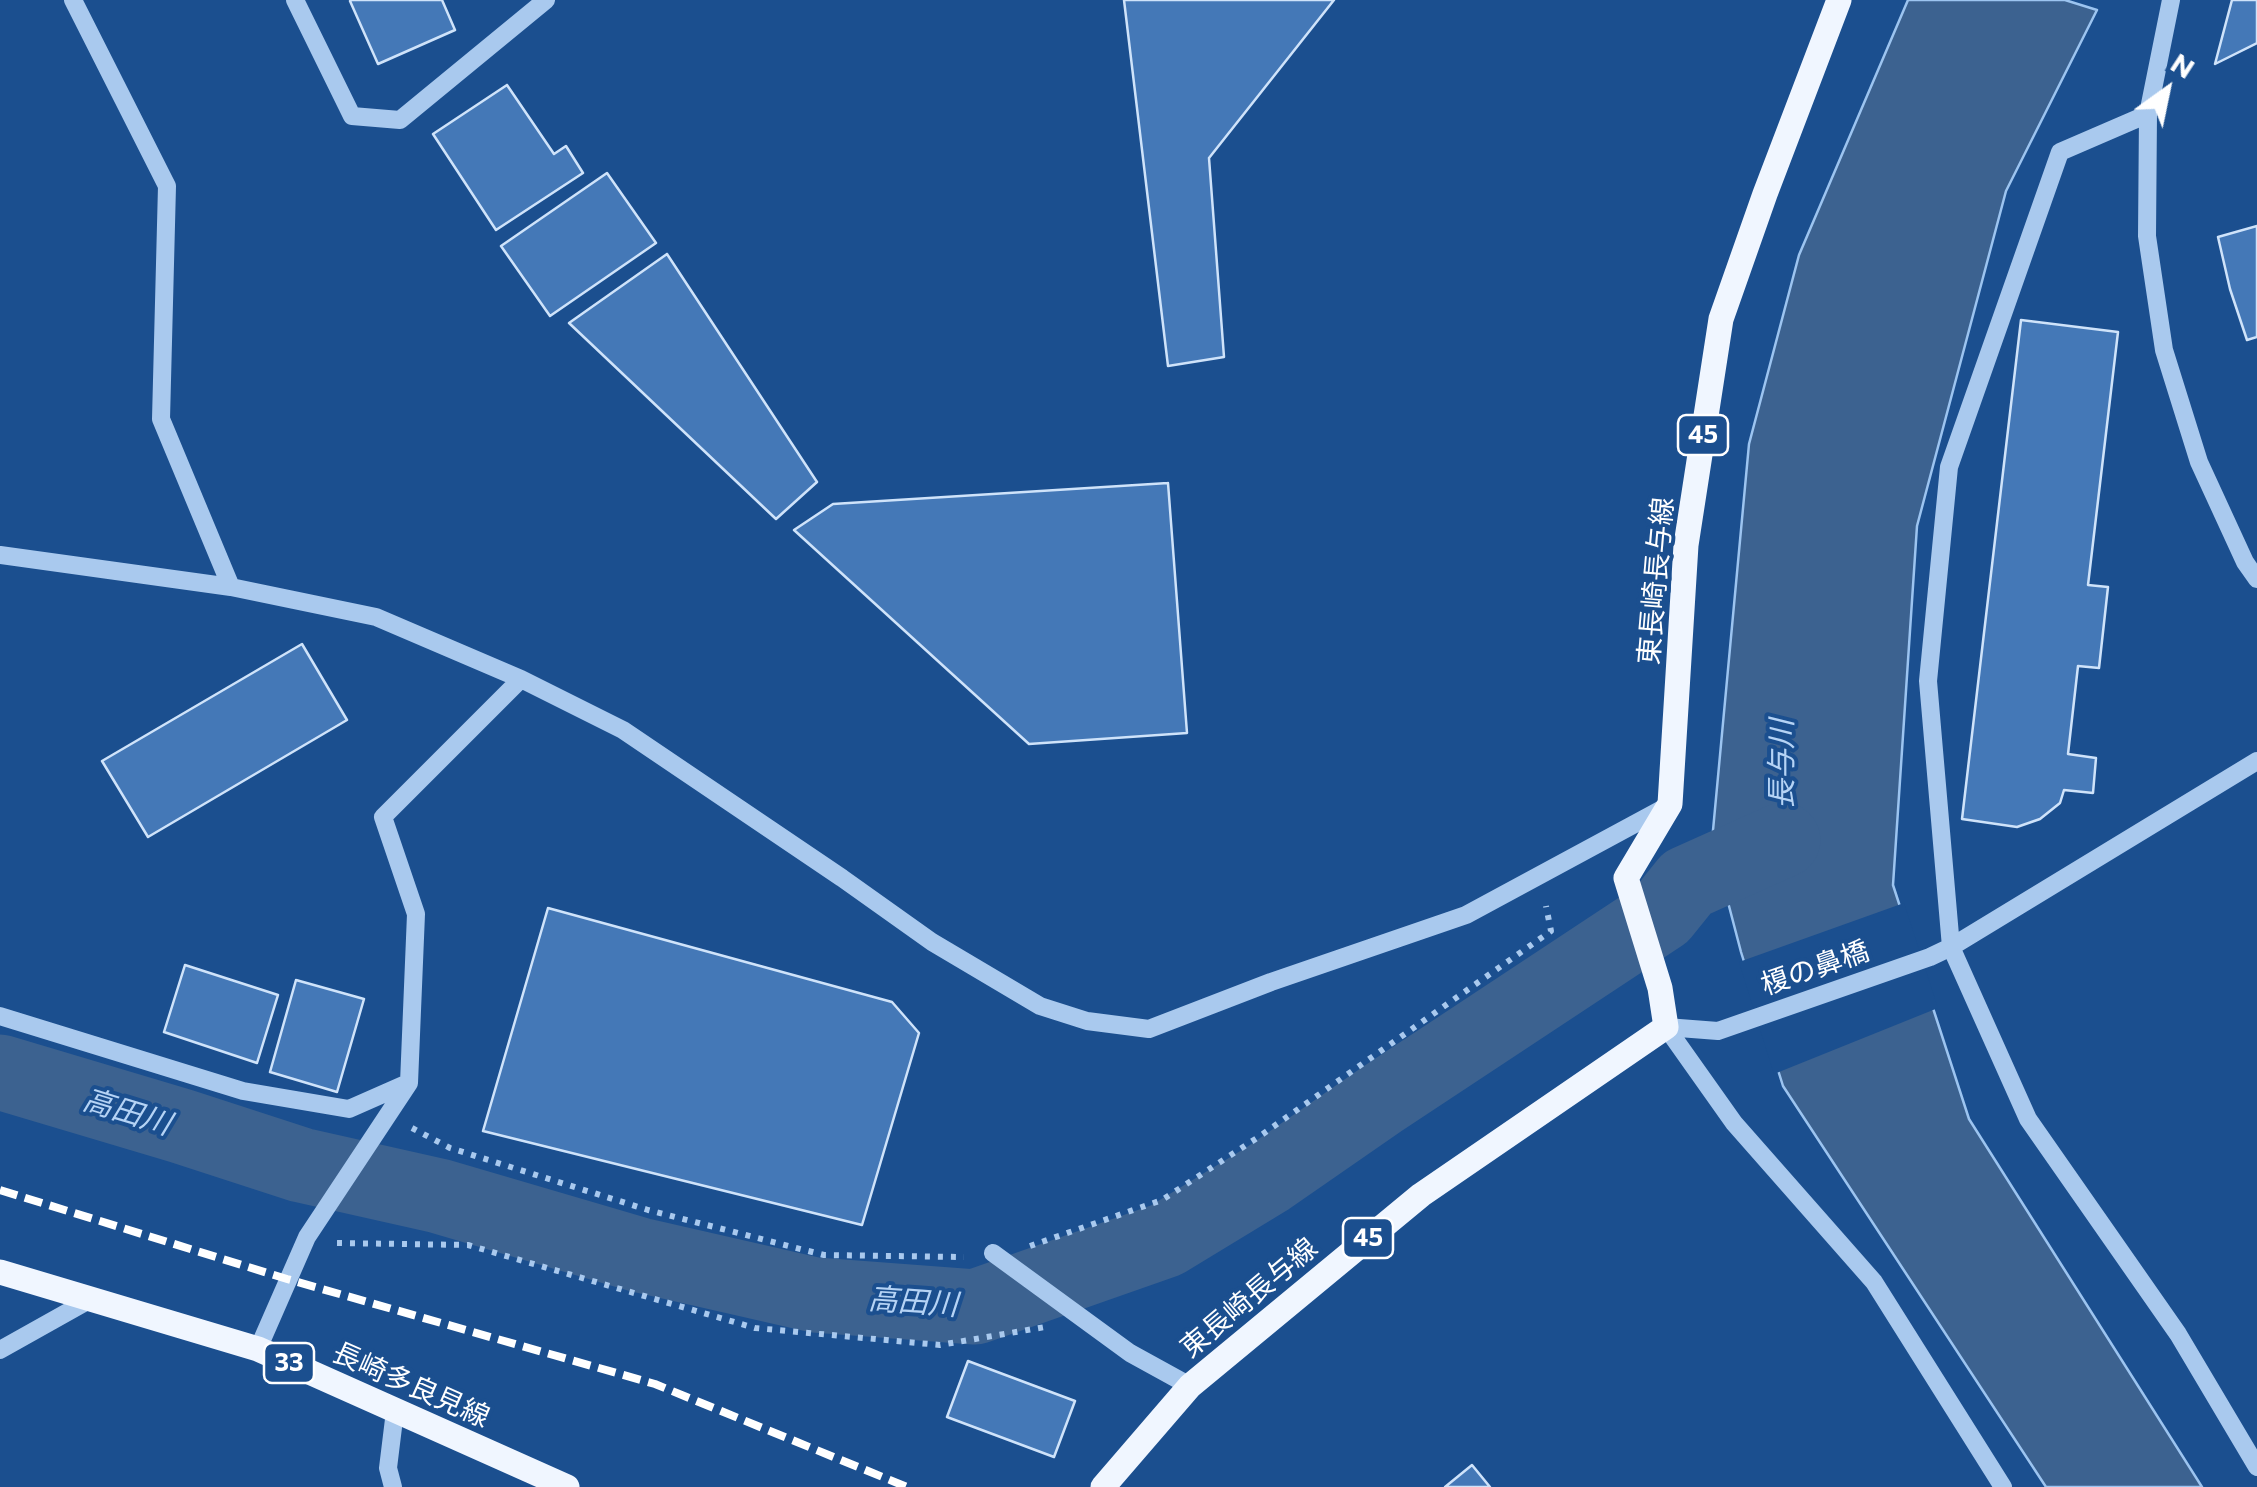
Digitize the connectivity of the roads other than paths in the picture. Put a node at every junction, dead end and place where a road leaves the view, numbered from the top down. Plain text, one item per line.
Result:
1 (74, 0) edge
2 (295, 0) edge
3 (546, 0) edge
4 (1838, 0) edge
5 (2171, 0) edge
6 (2148, 114) junction
7 (0, 556) edge
8 (2257, 579) edge
9 (230, 587) junction
10 (522, 678) junction
11 (2257, 761) edge
12 (1670, 804) junction
13 (1951, 946) junction
14 (0, 1016) edge
15 (1666, 1027) junction
16 (408, 1083) junction
17 (995, 1254) road end
18 (0, 1272) edge
19 (91, 1300) junction
20 (258, 1349) junction
21 (0, 1350) edge
22 (1190, 1386) junction
23 (395, 1410) junction
24 (2257, 1467) edge
25 (393, 1487) edge
26 (567, 1487) edge
27 (1102, 1487) edge
28 (2004, 1487) edge

1 - 9 street
2 - 3 street
4 - 12 main road, 東長崎長与線 / 45
5 - 6 street
6 - 8 street
6 - 13 street
7 - 9 street
9 - 10 street
10 - 12 street
10 - 16 street
11 - 13 street, 榎の鼻橋
12 - 15 main road, 東長崎長与線 / 45
13 - 15 street, 榎の鼻橋
13 - 24 street
14 - 16 street
15 - 22 main road, 東長崎長与線 / 45
15 - 28 street
16 - 20 street
17 - 22 street
18 - 19 main road, 長崎多良見線 / 33
19 - 20 main road, 長崎多良見線 / 33
19 - 21 street
20 - 23 main road, 長崎多良見線 / 33
22 - 27 main road, 東長崎長与線 / 45
23 - 25 street
23 - 26 main road, 長崎多良見線 / 33

